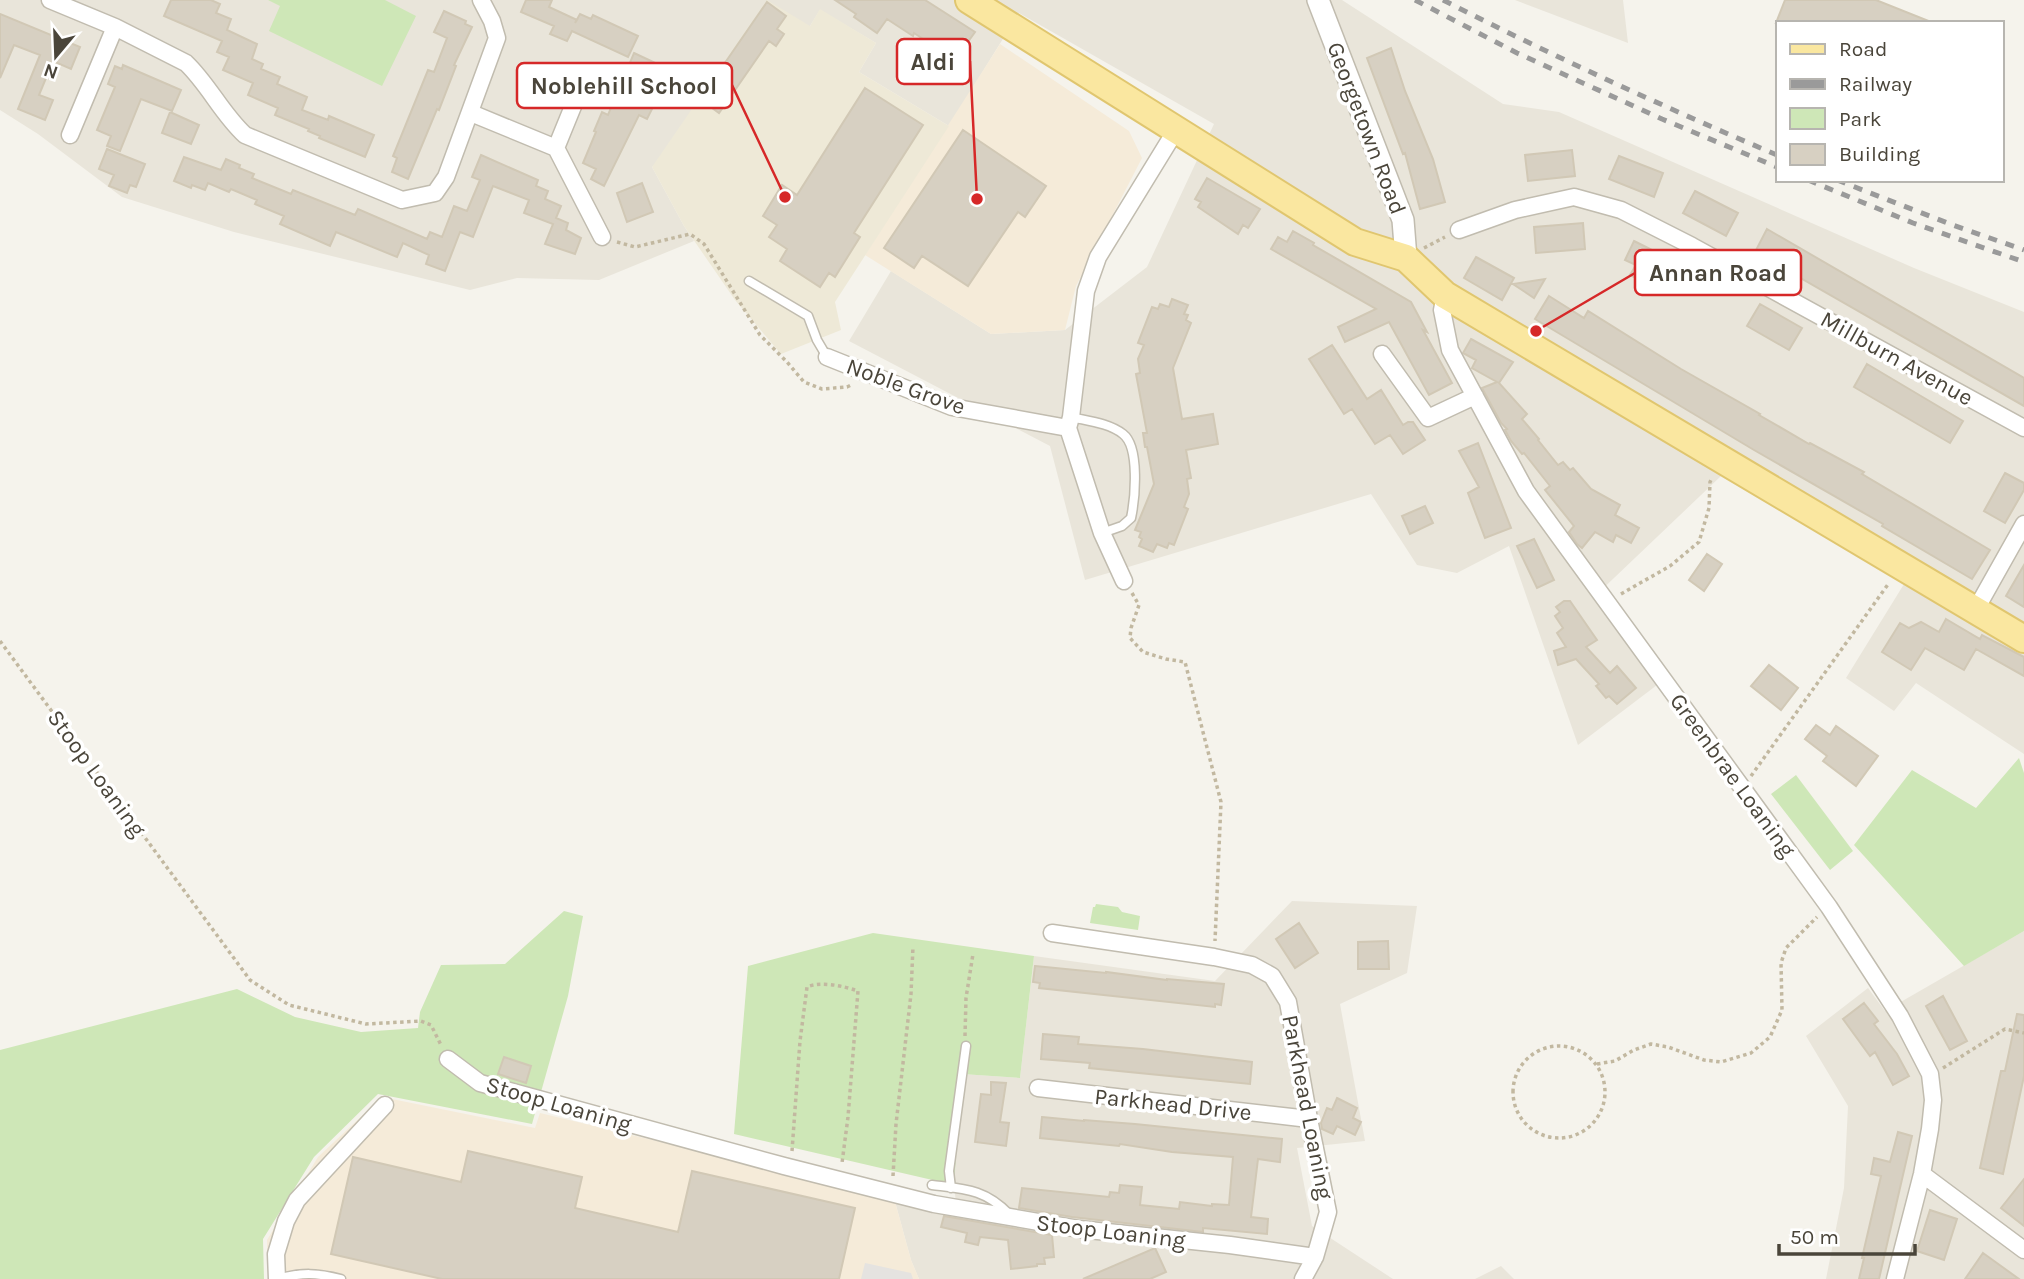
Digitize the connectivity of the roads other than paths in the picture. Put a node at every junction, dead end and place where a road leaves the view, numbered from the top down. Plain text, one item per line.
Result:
1 (50, 0) edge
2 (481, 0) edge
3 (970, 0) edge
4 (1318, 0) edge
5 (115, 27) junction
6 (587, 72) dead end
7 (471, 113) junction
8 (1175, 130) junction
9 (70, 135) dead end
10 (556, 148) junction
11 (1459, 230) road end
12 (602, 237) road end
13 (1406, 258) junction
14 (749, 281) dead end
15 (1445, 295) junction
16 (1382, 354) dead end
17 (827, 357) joint
18 (1475, 397) junction
19 (1070, 423) junction
20 (2024, 428) edge
21 (2024, 524) edge
22 (1102, 533) junction
23 (1124, 581) road end
24 (1975, 611) junction
25 (2024, 639) edge
26 (1052, 933) dead end
27 (966, 1046) road end
28 (448, 1059) road end
29 (1038, 1088) dead end
30 (385, 1105) dead end
31 (1309, 1119) junction
32 (1922, 1174) junction
33 (932, 1185) dead end
34 (951, 1188) junction
35 (1013, 1217) junction
36 (2024, 1250) edge
37 (1315, 1257) junction
38 (277, 1279) edge
39 (341, 1279) edge
40 (1303, 1279) edge
41 (1313, 1279) edge
42 (1895, 1279) edge

1 - 5 street
2 - 7 street
3 - 8 main road
4 - 13 street, Georgetown Road
5 - 7 street
5 - 9 street
6 - 10 street
7 - 10 street
8 - 13 main road
8 - 19 street
10 - 12 street
11 - 20 street, Millburn Avenue
13 - 15 main road
14 - 17 lane
15 - 18 street, Greenbrae Loaning
15 - 24 main road
16 - 18 street
17 - 19 street, Noble Grove
18 - 32 street, Greenbrae Loaning
19 - 22 street
19 - 22 lane
21 - 24 street
22 - 23 street
24 - 25 main road
26 - 31 street, Parkhead Loaning
27 - 34 lane
28 - 35 street, Stoop Loaning
29 - 31 street, Parkhead Drive
30 - 38 street
31 - 37 street, Parkhead Loaning
32 - 36 street
32 - 42 street, Greenbrae Loaning
33 - 34 lane
34 - 35 lane
35 - 37 street, Stoop Loaning
37 - 40 street, Parkhead Loaning
37 - 41 street, Parkhead Loaning
38 - 39 lane

